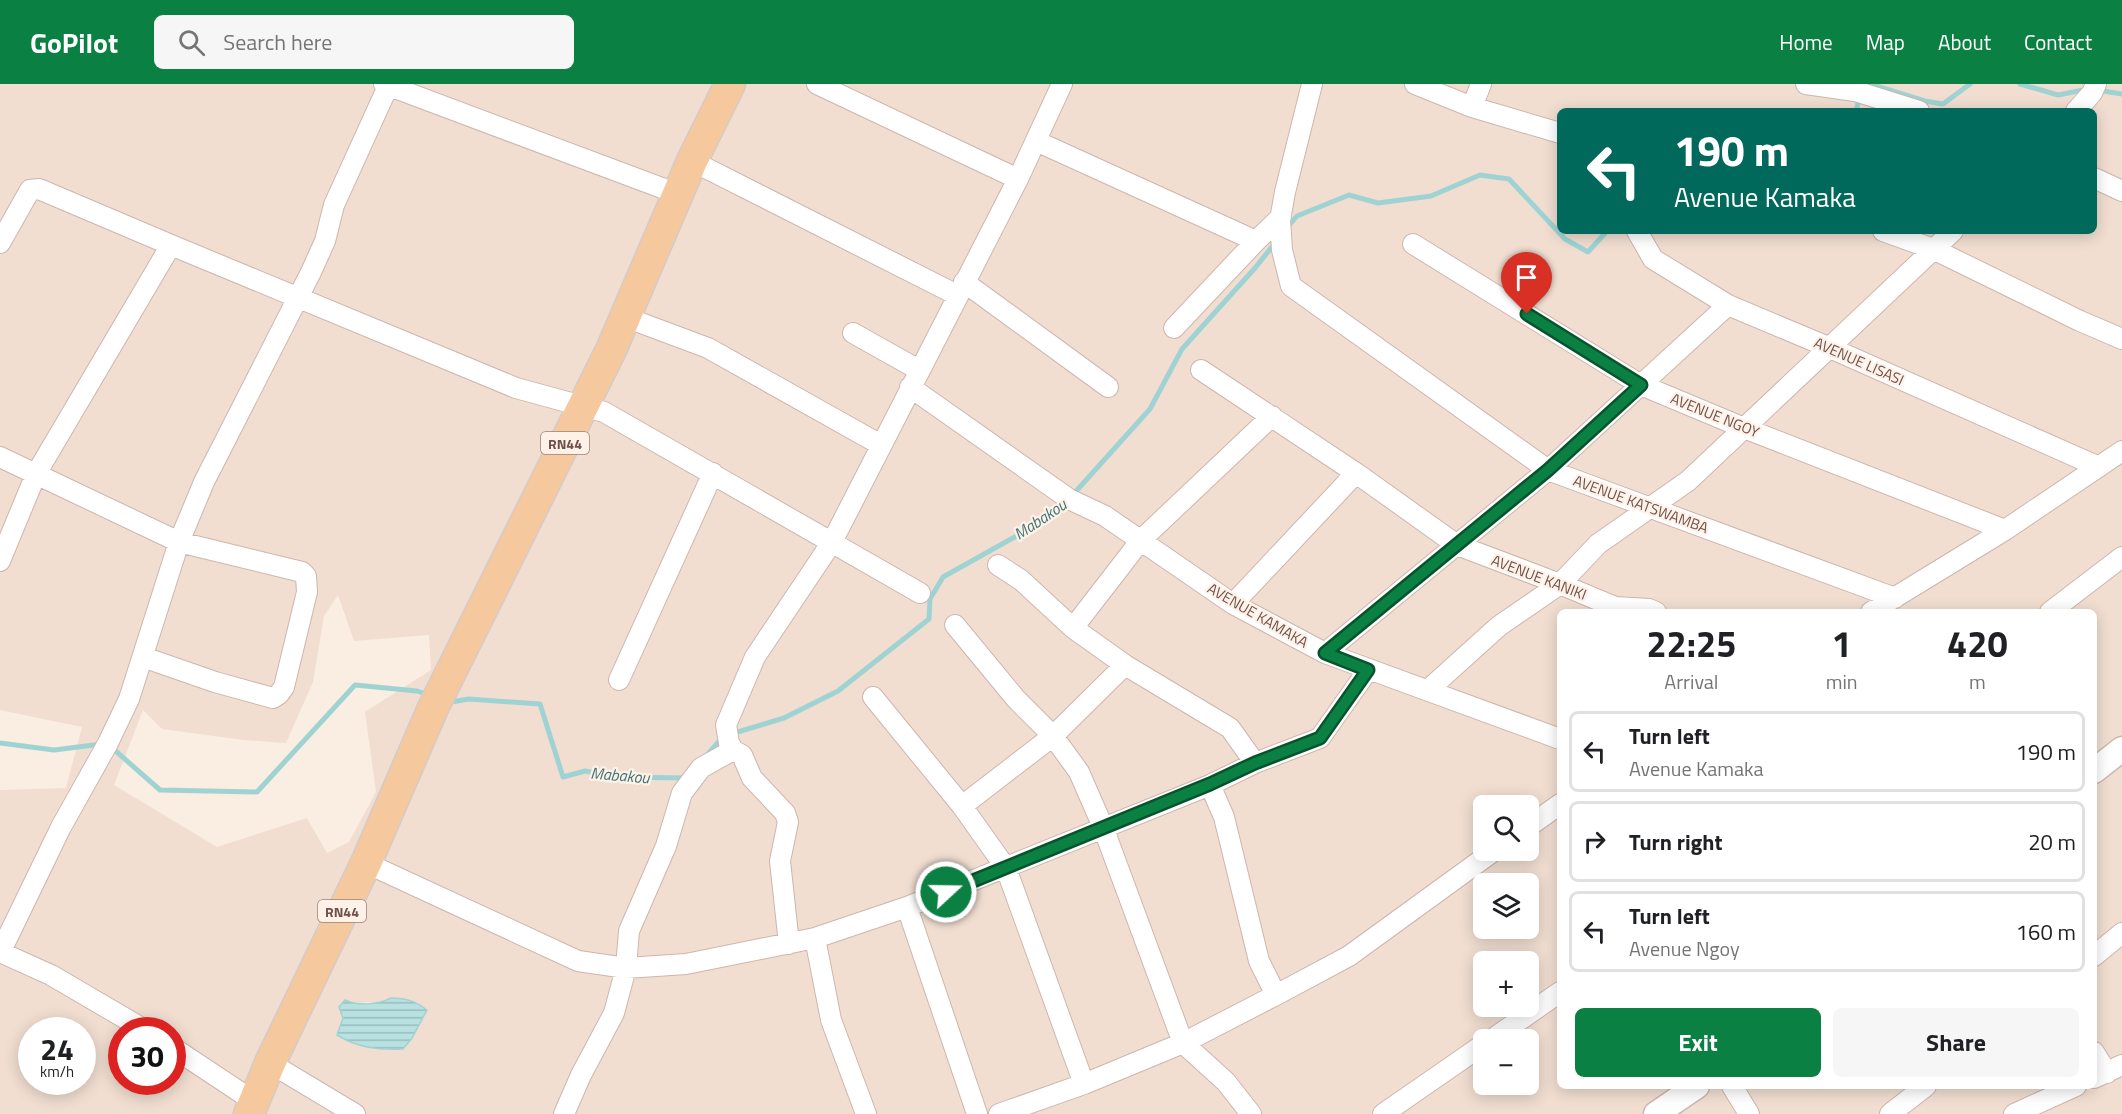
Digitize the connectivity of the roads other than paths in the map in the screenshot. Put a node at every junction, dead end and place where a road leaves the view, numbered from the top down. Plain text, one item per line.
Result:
1 (730, 84) edge
2 (817, 84) edge
3 (1062, 84) edge
4 (1312, 84) edge
5 (1415, 84) edge
6 (1481, 84) edge
7 (1806, 84) edge
8 (387, 85) edge
9 (2094, 88) edge
10 (1472, 107) junction
11 (1910, 108) edge
12 (2078, 108) edge
13 (1557, 132) edge
14 (1036, 141) junction
15 (692, 161) junction
16 (1018, 179) junction
17 (2097, 179) edge
18 (2122, 191) edge
19 (678, 194) junction
20 (1281, 218) junction
21 (1639, 234) edge
22 (1891, 234) edge
23 (1950, 234) edge
24 (1256, 241) junction
25 (0, 243) edge
26 (1413, 244) dead end
27 (171, 245) junction
28 (1933, 249) junction
29 (960, 288) junction
30 (298, 297) junction
31 (1728, 305) junction
32 (625, 317) junction
33 (1174, 328) dead end
34 (854, 333) dead end
35 (2122, 339) edge
36 (1828, 347) junction
37 (1201, 370) dead end
38 (915, 379) junction
39 (1641, 385) junction
40 (1108, 387) dead end
41 (583, 405) junction
42 (1272, 416) junction
43 (1744, 428) junction
44 (881, 445) junction
45 (2122, 452) edge
46 (0, 457) edge
47 (2099, 467) junction
48 (1548, 470) junction
49 (713, 473) junction
50 (1356, 473) junction
51 (36, 474) junction
52 (1648, 506) junction
53 (2005, 530) junction
54 (1140, 540) junction
55 (179, 542) junction
56 (832, 542) junction
57 (1457, 545) junction
58 (2122, 557) edge
59 (0, 561) edge
60 (998, 565) dead end
61 (1560, 584) junction
62 (921, 593) dead end
63 (1894, 598) junction
64 (1233, 604) junction
65 (1649, 609) edge
66 (1876, 609) edge
67 (2054, 609) edge
68 (955, 625) dead end
69 (1073, 628) junction
70 (1325, 653) junction
71 (143, 657) junction
72 (1125, 665) junction
73 (1368, 670) junction
74 (619, 680) dead end
75 (1428, 690) junction
76 (873, 697) dead end
77 (1053, 736) junction
78 (1557, 738) edge
79 (730, 739) junction
80 (2122, 749) edge
81 (1255, 763) junction
82 (2097, 769) edge
83 (1210, 784) junction
84 (962, 806) junction
85 (1557, 806) edge
86 (1539, 819) edge
87 (1103, 827) junction
88 (1480, 861) edge
89 (366, 863) junction
90 (1006, 868) junction
91 (907, 907) junction
92 (2122, 933) edge
93 (815, 938) junction
94 (789, 944) junction
95 (0, 952) edge
96 (2097, 954) edge
97 (626, 968) junction
98 (1557, 994) edge
99 (1276, 995) junction
100 (123, 1017) edge
101 (1507, 1029) edge
102 (1183, 1043) junction
103 (1473, 1052) edge
104 (2097, 1056) edge
105 (186, 1058) edge
106 (270, 1064) junction
107 (2108, 1072) edge
108 (1084, 1084) junction
109 (1693, 1089) edge
110 (1734, 1089) edge
111 (1922, 1089) edge
112 (2070, 1089) edge
113 (252, 1108) edge
114 (2028, 1111) edge
115 (356, 1114) edge
116 (564, 1114) edge
117 (866, 1114) edge
118 (976, 1114) edge
119 (999, 1114) edge
120 (1251, 1114) edge
121 (1383, 1114) edge
122 (1656, 1114) edge
123 (1749, 1114) edge
124 (1890, 1114) edge

1 - 15 main road, RN44
2 - 16 street
3 - 14 street
4 - 20 street
5 - 10 street
6 - 10 street
7 - 11 street
8 - 19 street
8 - 30 street
9 - 12 street
10 - 13 street
14 - 16 street
14 - 24 street
15 - 19 main road, RN44
15 - 29 street
16 - 29 street
17 - 18 street
19 - 32 main road, RN44
20 - 24 street
20 - 48 street, AVENUE KATSWAMBA
21 - 31 street, AVENUE LISASI
22 - 28 street
23 - 28 street
24 - 33 street
25 - 27 street
26 - 39 street, AVENUE NGOY
27 - 30 street
27 - 51 street
28 - 35 street
28 - 36 street
29 - 38 street
29 - 40 street
30 - 41 street
30 - 55 street
31 - 36 street, AVENUE LISASI
31 - 39 street
32 - 41 main road, RN44
32 - 44 street
34 - 38 street, AVENUE KAMAKA
36 - 43 street
36 - 47 street, AVENUE LISASI
37 - 42 street, AVENUE KANIKI
38 - 44 street
38 - 54 street, AVENUE KAMAKA
39 - 43 street, AVENUE NGOY
39 - 48 street
41 - 49 street
41 - 89 main road, RN44
42 - 50 street, AVENUE KANIKI
42 - 54 street
43 - 52 street
43 - 53 street, AVENUE NGOY
44 - 56 street
45 - 47 street
46 - 51 street
47 - 53 street
48 - 52 street, AVENUE KATSWAMBA
48 - 57 street
49 - 56 street
49 - 74 street
50 - 57 street, AVENUE KANIKI
50 - 64 street
51 - 55 street
51 - 59 street
52 - 61 street
52 - 63 street, AVENUE KATSWAMBA
53 - 63 street
54 - 64 street, AVENUE KAMAKA
54 - 69 street
55 - 71 street
55 - 71 street
56 - 62 street
56 - 79 street
57 - 61 street, AVENUE KANIKI
57 - 70 street
58 - 67 street
60 - 69 street
61 - 65 street, AVENUE KANIKI
61 - 75 street
63 - 66 street
64 - 70 street, AVENUE KAMAKA
68 - 77 street
69 - 72 street
70 - 73 street, AVENUE KAMAKA
71 - 95 street
72 - 77 street
72 - 81 street
73 - 75 street, AVENUE KAMAKA
73 - 81 street
75 - 78 street, AVENUE KAMAKA
76 - 84 street
77 - 84 street
77 - 87 street
79 - 94 street
79 - 97 street
80 - 82 street
81 - 83 street
83 - 87 street
83 - 99 street
84 - 90 street
85 - 86 street
87 - 90 street
87 - 102 street
88 - 99 street
89 - 97 street
89 - 106 main road, RN44
90 - 91 street
90 - 108 street
91 - 93 street
91 - 118 street
92 - 96 street
93 - 94 street
93 - 117 street
94 - 97 street
95 - 100 street
97 - 116 street
98 - 101 street
99 - 102 street
102 - 108 street
102 - 120 street
103 - 121 street
104 - 107 street
105 - 113 street
106 - 113 main road, RN44
106 - 115 street
108 - 119 street
109 - 122 street
110 - 123 street
111 - 124 street
112 - 114 street

